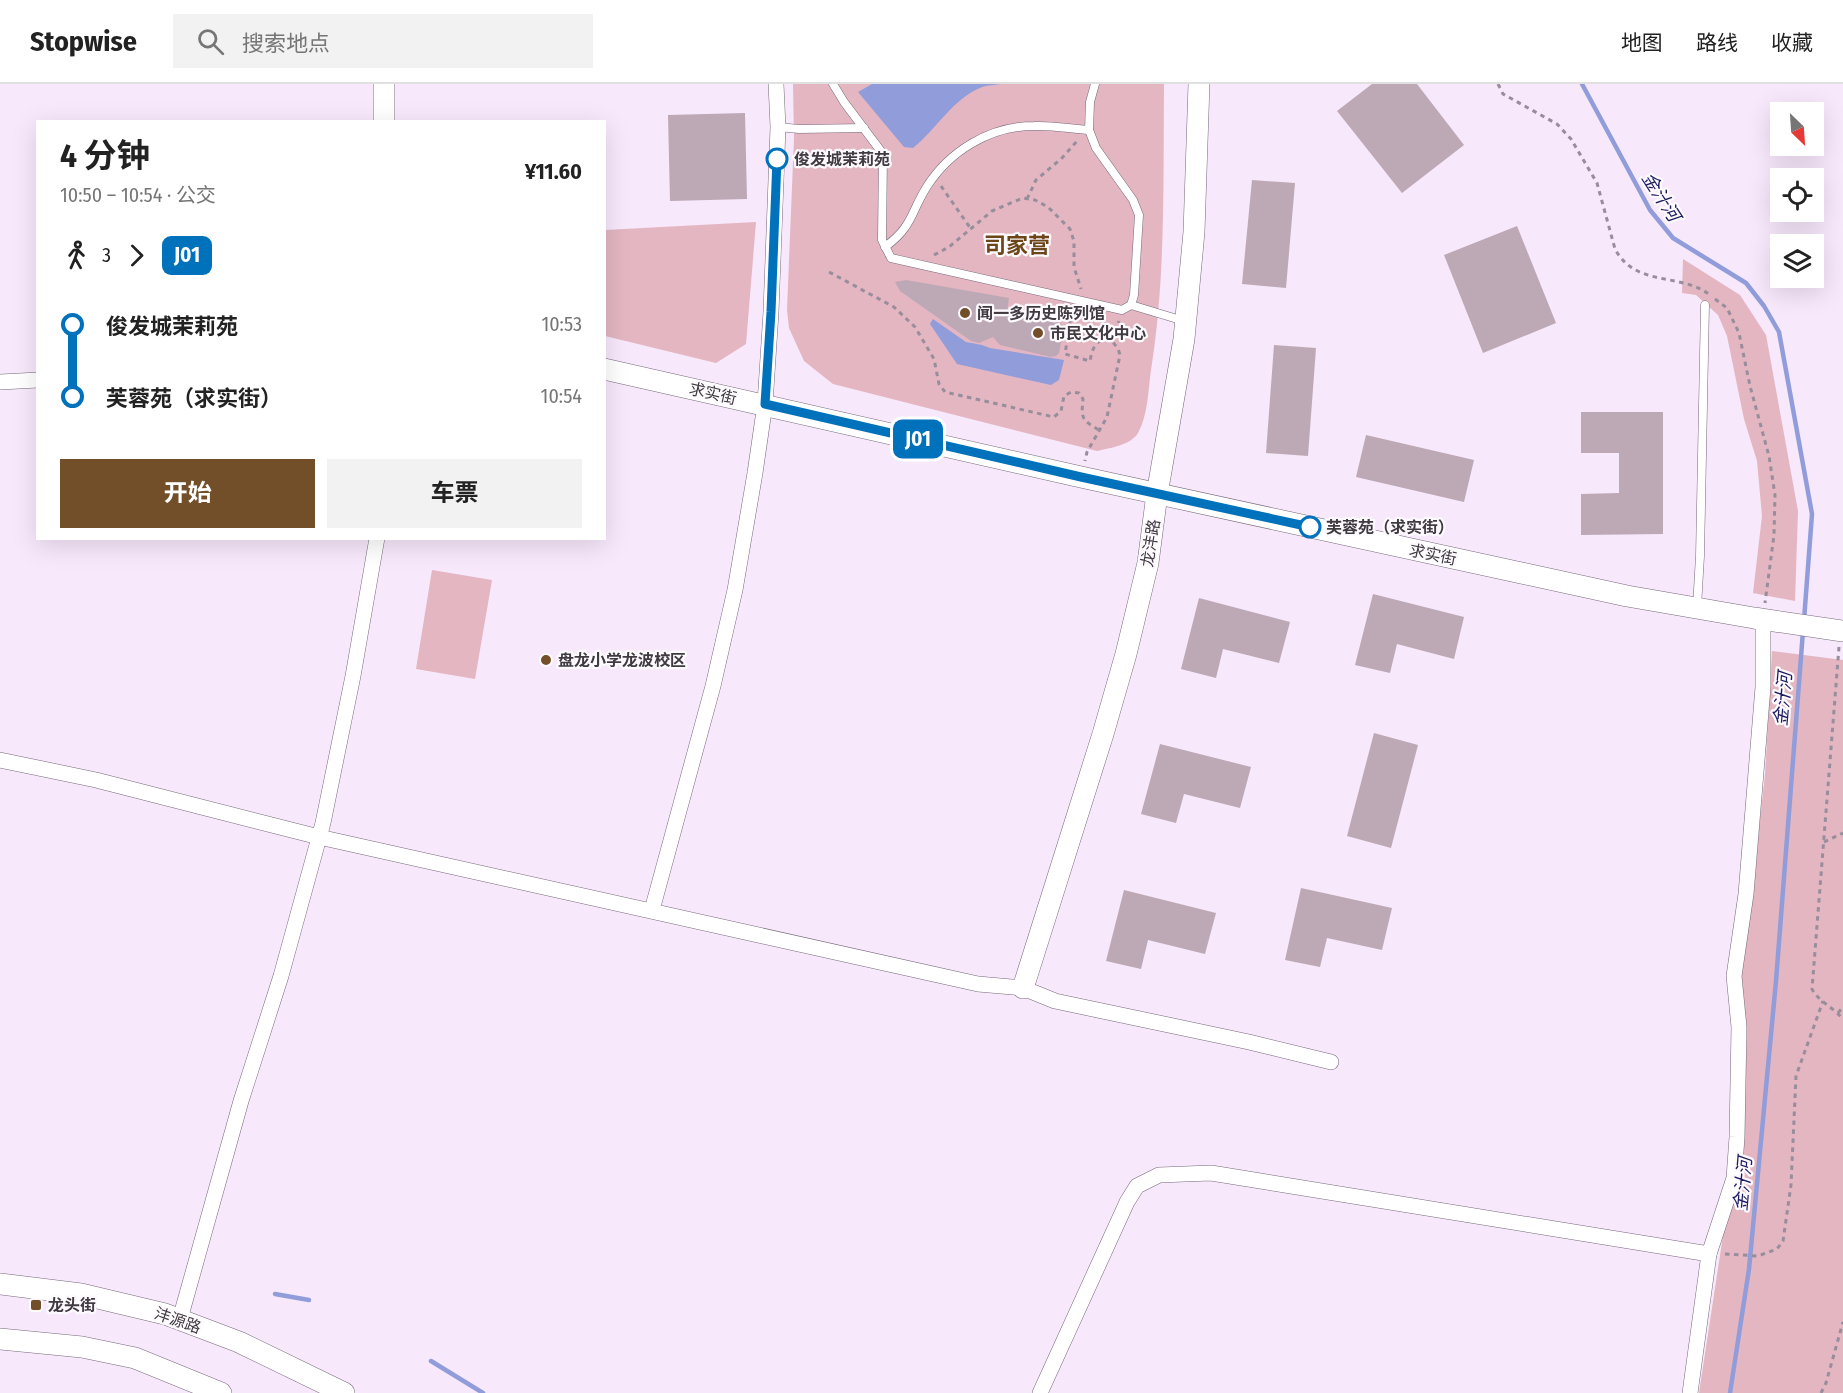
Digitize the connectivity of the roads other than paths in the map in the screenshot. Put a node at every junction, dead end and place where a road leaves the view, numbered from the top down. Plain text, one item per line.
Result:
1 (384, 84) edge
2 (776, 84) edge
3 (833, 84) edge
4 (1095, 84) edge
5 (1199, 84) edge
6 (384, 120) edge
7 (778, 127) junction
8 (864, 128) junction
9 (1089, 130) junction
10 (885, 247) junction
11 (1131, 305) junction
12 (1705, 305) dead end
13 (1186, 321) junction
14 (606, 369) edge
15 (36, 380) edge
16 (0, 382) edge
17 (765, 404) junction
18 (1158, 494) junction
19 (377, 540) edge
20 (1697, 608) junction
21 (1770, 620) junction
22 (1838, 630) edge
23 (0, 760) edge
24 (319, 837) junction
25 (652, 910) junction
26 (1023, 988) junction
27 (1331, 1062) dead end
28 (1717, 1254) junction
29 (0, 1284) edge
30 (180, 1319) junction
31 (0, 1339) edge
32 (184, 1386) edge
33 (221, 1393) edge
34 (344, 1393) edge
35 (1040, 1393) edge
36 (1690, 1393) edge

1 - 6 street
2 - 7 street
3 - 8 lane
4 - 9 lane
5 - 13 street, 龙沣路
7 - 8 lane
7 - 17 street
8 - 10 lane
9 - 10 lane
9 - 11 lane
10 - 11 lane
11 - 13 lane
12 - 20 lane
13 - 18 street, 龙沣路
14 - 17 street, 求实街
15 - 16 street
17 - 18 street, 求实街
17 - 25 street
18 - 20 street, 求实街
18 - 26 street, 龙沣路
19 - 24 street
20 - 21 street, 求实街
21 - 22 street, 求实街
21 - 28 street
23 - 24 street
24 - 25 street
24 - 30 street
25 - 26 street
26 - 27 street
28 - 35 street
28 - 36 street
29 - 30 street, 沣源路
30 - 34 street, 沣源路
31 - 32 street
32 - 33 street

